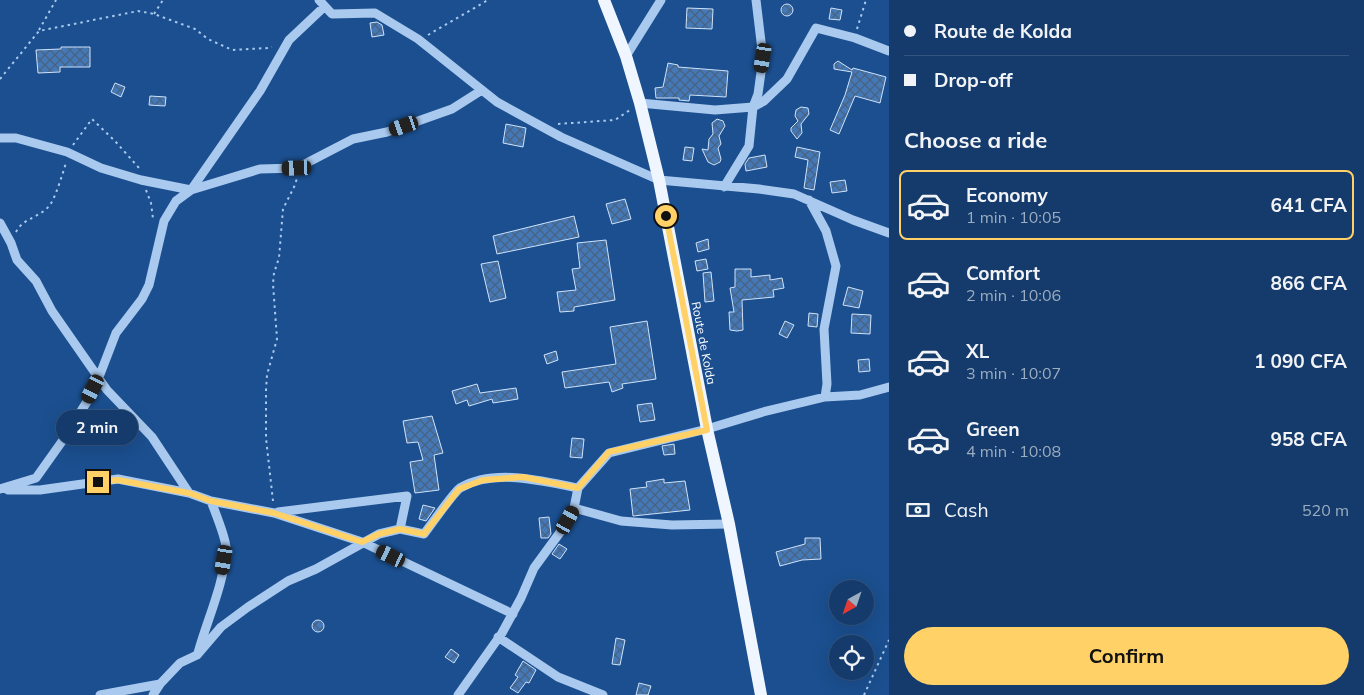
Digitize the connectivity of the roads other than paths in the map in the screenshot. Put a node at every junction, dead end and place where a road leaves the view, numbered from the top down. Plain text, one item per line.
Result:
1 (604, 0) edge
2 (661, 0) edge
3 (756, 0) edge
4 (322, 3) edge
5 (889, 51) edge
6 (626, 56) junction
7 (482, 90) junction
8 (640, 104) junction
9 (753, 107) junction
10 (0, 138) edge
11 (659, 180) junction
12 (724, 187) junction
13 (191, 190) junction
14 (809, 199) junction
15 (0, 223) edge
16 (889, 233) edge
17 (99, 377) junction
18 (889, 387) edge
19 (825, 397) junction
20 (707, 430) junction
21 (578, 488) junction
22 (0, 489) edge
23 (189, 493) junction
24 (211, 501) junction
25 (574, 508) junction
26 (274, 513) junction
27 (729, 524) junction
28 (400, 529) junction
29 (362, 542) junction
30 (513, 614) junction
31 (498, 637) junction
32 (197, 655) junction
33 (160, 684) junction
34 (100, 695) edge
35 (153, 695) edge
36 (458, 695) edge
37 (602, 695) edge
38 (761, 695) edge

1 - 6 main road, Route de Kolda
2 - 6 street
3 - 9 street
4 - 7 street
4 - 13 street
5 - 9 street
6 - 8 main road, Route de Kolda
7 - 11 street
7 - 13 street
8 - 9 street
8 - 11 main road, Route de Kolda
9 - 12 street
10 - 13 street
11 - 12 street
11 - 20 main road, Route de Kolda
12 - 14 street
13 - 17 street
14 - 16 street
14 - 19 street
15 - 17 street
17 - 22 street
17 - 23 street
18 - 19 street
19 - 20 street
20 - 21 street
20 - 27 main road, Route de Kolda
21 - 25 street
21 - 28 street
22 - 23 street
23 - 24 street
24 - 26 street
24 - 32 street
25 - 27 street
25 - 30 street
26 - 28 street
26 - 29 street
27 - 38 main road, Route de Kolda
28 - 29 street
29 - 30 street
29 - 32 street
30 - 31 street
31 - 36 street
31 - 37 street
32 - 33 street
33 - 34 street
33 - 35 street

